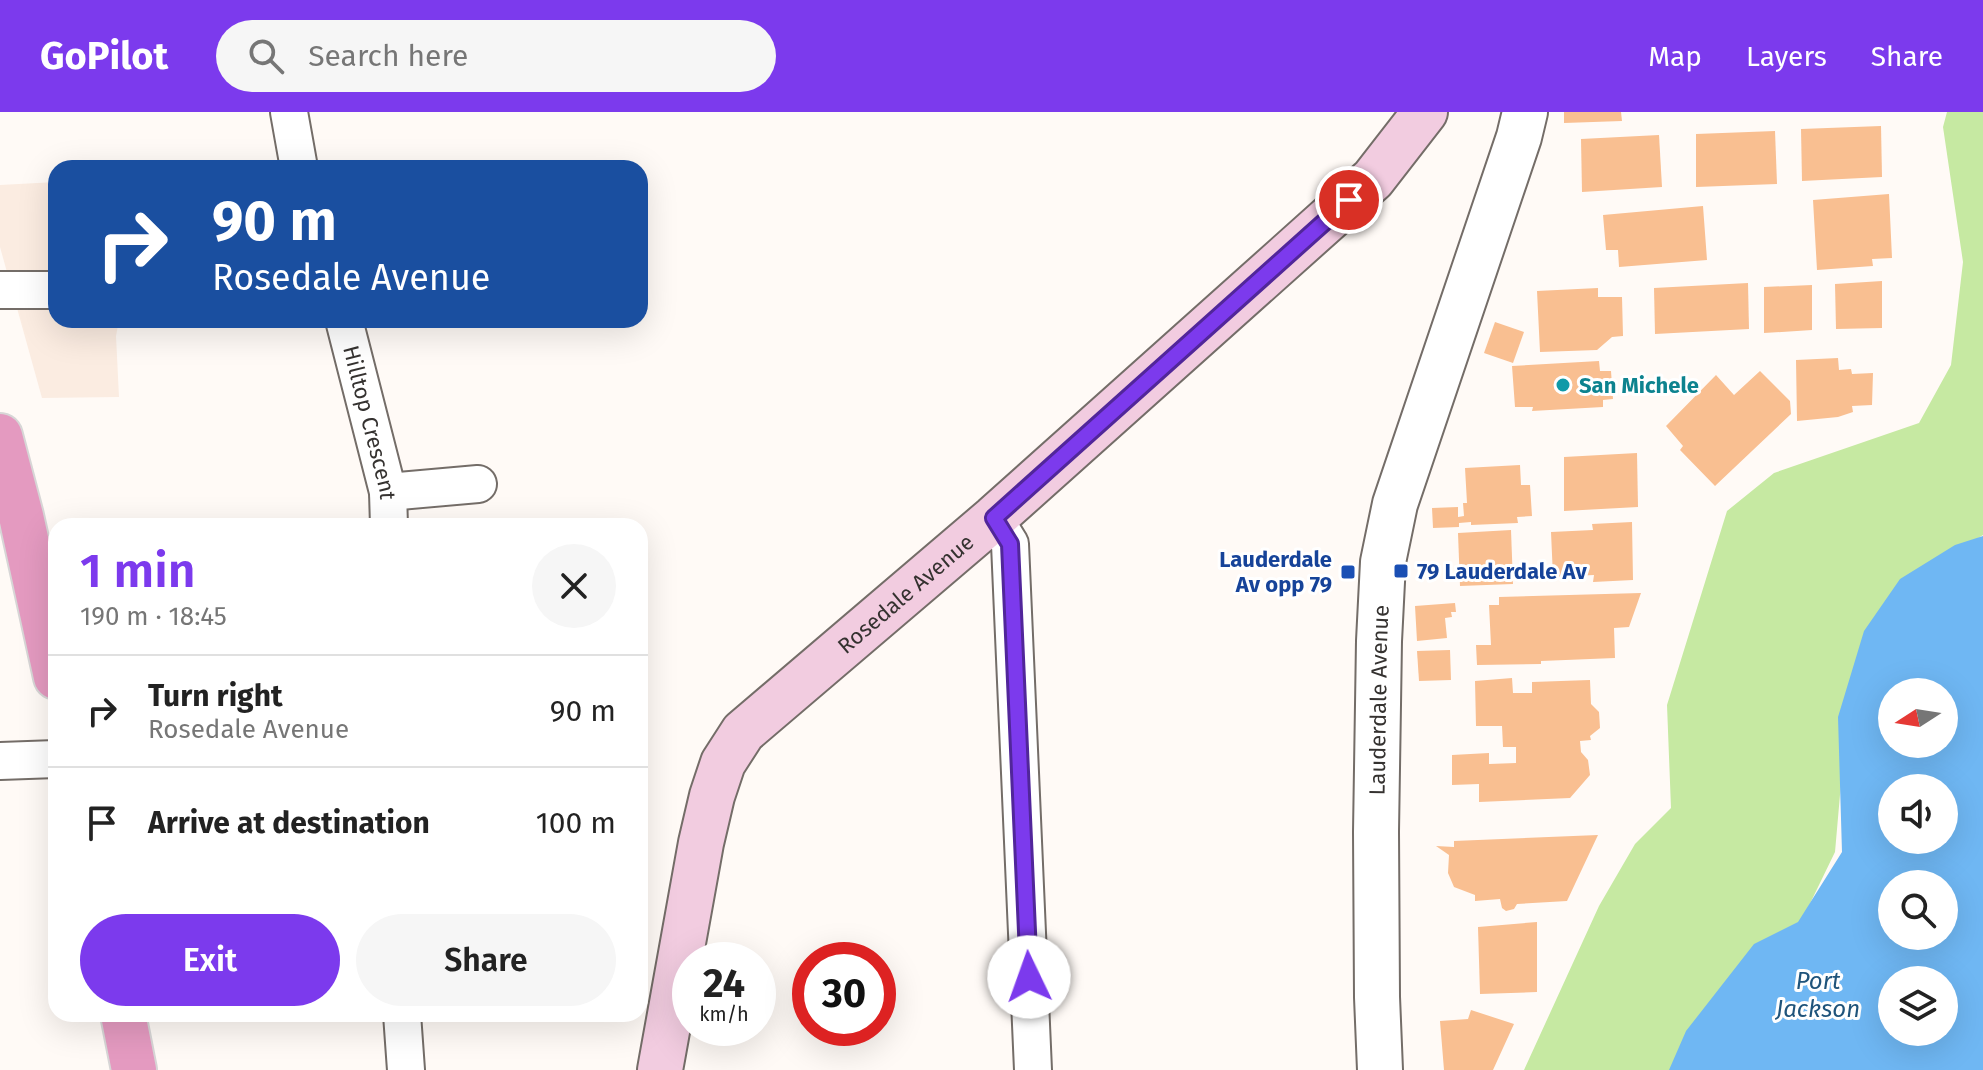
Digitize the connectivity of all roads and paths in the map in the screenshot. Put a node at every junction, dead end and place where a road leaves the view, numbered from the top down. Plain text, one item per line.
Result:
1 (289, 112) edge
2 (1425, 112) edge
3 (1525, 112) edge
4 (298, 160) edge
5 (0, 290) edge
6 (48, 290) edge
7 (346, 328) edge
8 (0, 436) edge
9 (478, 484) dead end
10 (389, 509) edge
11 (994, 518) junction
12 (48, 640) edge
13 (48, 759) edge
14 (0, 761) edge
15 (125, 1022) edge
16 (403, 1022) edge
17 (134, 1070) edge
18 (406, 1070) edge
19 (660, 1070) edge
20 (1033, 1070) edge
21 (1380, 1070) edge

1 - 4 street
2 - 11 main road, Rosedale Avenue
3 - 21 street, Lauderdale Avenue
5 - 6 street
7 - 10 street, Hilltop Crescent
8 - 12 main road
9 - 10 street
11 - 19 main road, Rosedale Avenue
11 - 20 street
13 - 14 street
15 - 17 main road
16 - 18 street

